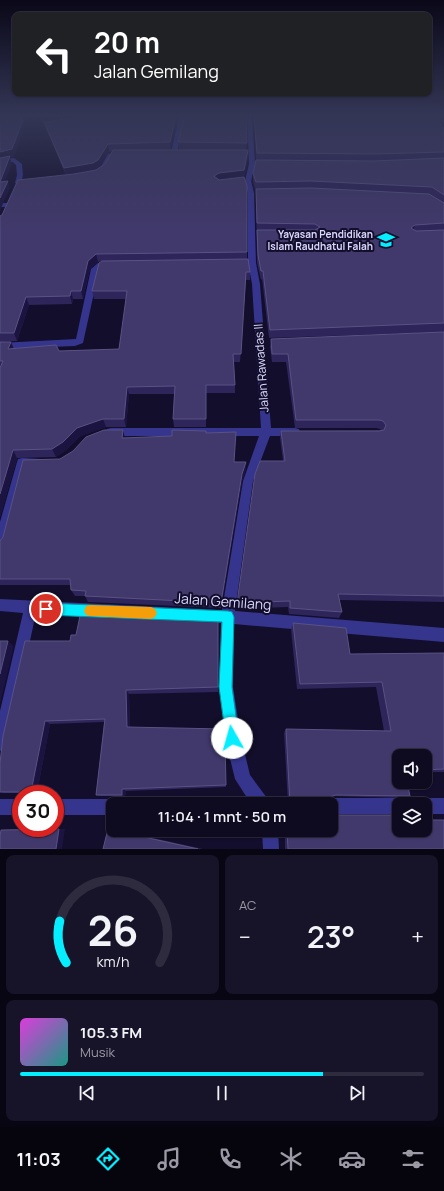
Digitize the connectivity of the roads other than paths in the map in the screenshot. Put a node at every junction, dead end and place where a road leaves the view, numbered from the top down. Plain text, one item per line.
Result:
1 (109, 156) edge
2 (249, 156) edge
3 (0, 162) edge
4 (90, 175) edge
5 (19, 185) edge
6 (117, 265) edge
7 (0, 346) edge
8 (266, 432) junction
9 (305, 432) edge
10 (98, 435) edge
11 (50, 462) edge
12 (0, 543) edge
13 (0, 605) edge
14 (31, 608) junction
15 (228, 617) junction
16 (444, 635) edge
17 (0, 743) edge
18 (256, 797) edge
19 (338, 806) edge
20 (392, 806) edge
21 (432, 806) edge
22 (444, 806) edge
23 (0, 807) edge
24 (12, 807) edge
25 (64, 807) edge
26 (106, 807) edge
27 (270, 837) edge
28 (271, 849) edge

1 - 4 street
2 - 8 street, Jalan Rawadas II
3 - 5 street
6 - 7 street
8 - 9 street
8 - 10 street
8 - 15 street, Jalan Rawadas II
11 - 12 street
13 - 14 street, Jalan Gemilang
14 - 15 street, Jalan Gemilang
14 - 17 street
15 - 16 street, Jalan Gemilang
15 - 18 street, Jalan Rawadas II
19 - 20 street
21 - 22 street
23 - 24 street
25 - 26 street
27 - 28 street

